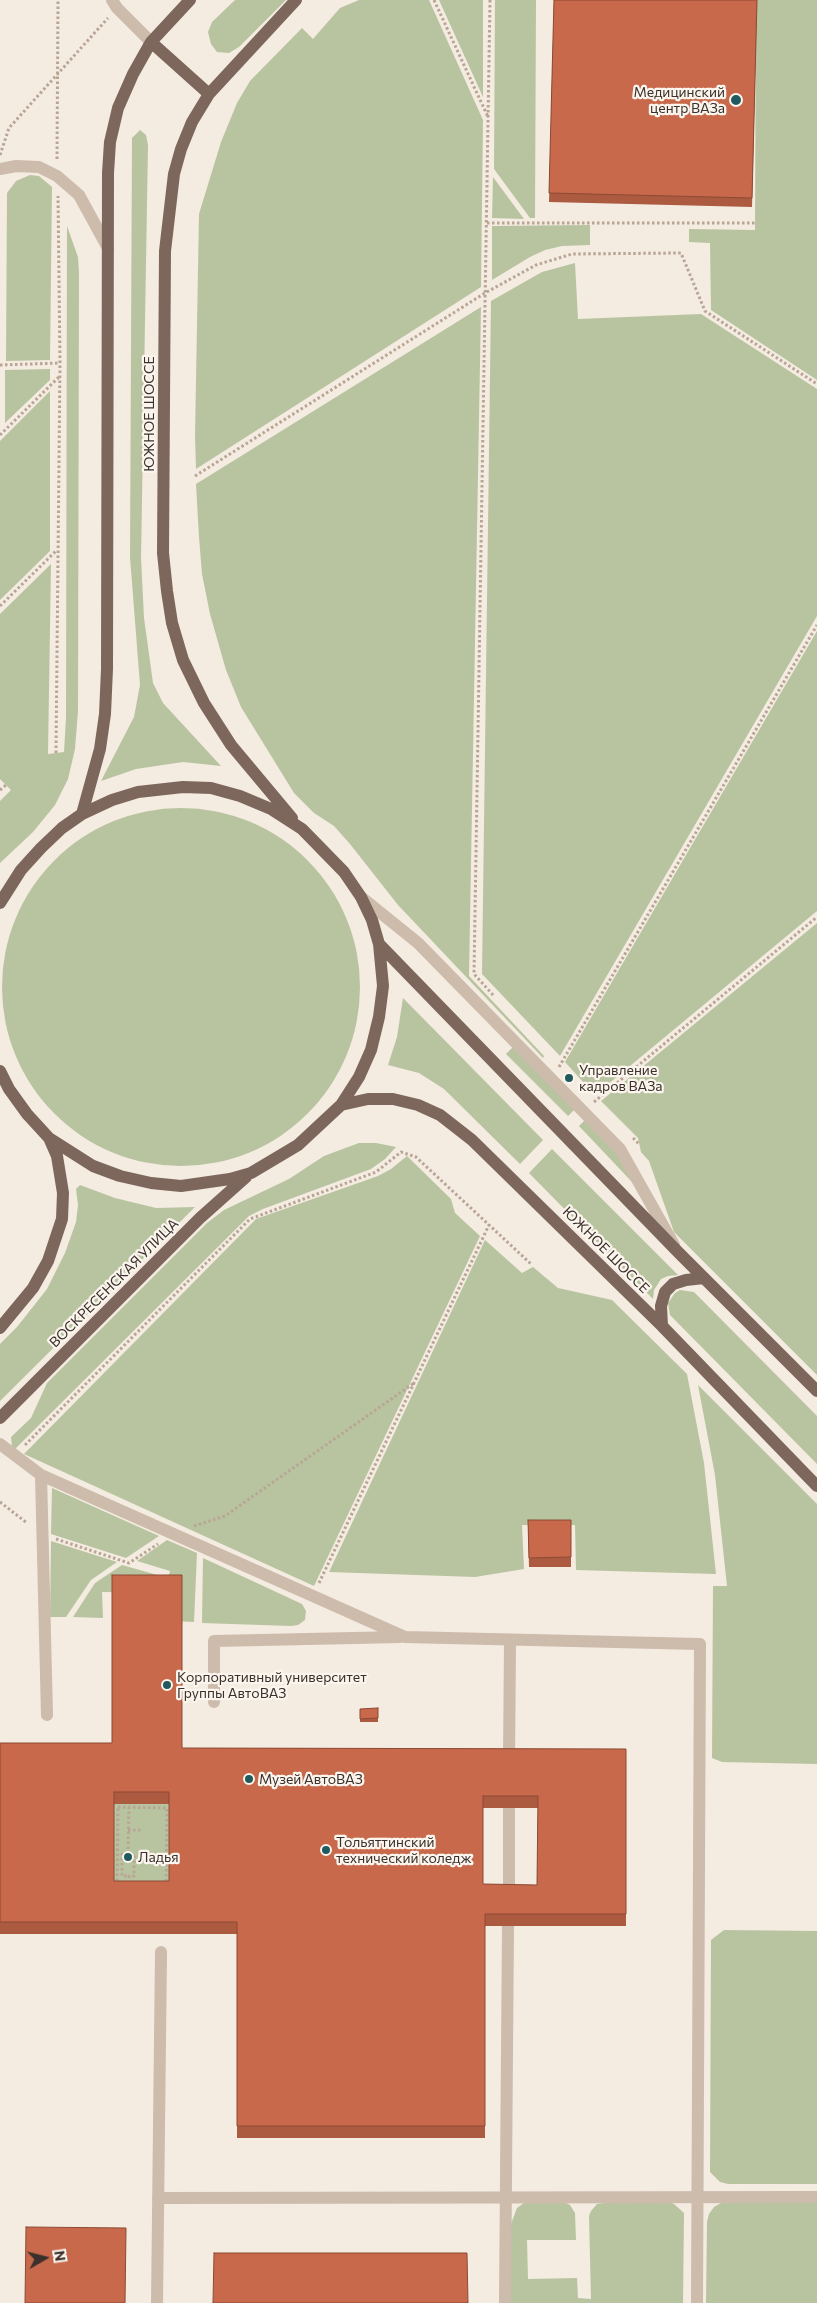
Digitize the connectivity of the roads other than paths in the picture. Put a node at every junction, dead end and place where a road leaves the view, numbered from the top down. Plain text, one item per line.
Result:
1 (190, 0) edge
2 (296, 0) edge
3 (112, 3) edge
4 (151, 42) junction
5 (209, 94) junction
6 (0, 169) edge
7 (108, 248) junction
8 (82, 814) junction
9 (302, 830) junction
10 (20, 870) junction
11 (0, 886) edge
12 (361, 897) junction
13 (0, 902) edge
14 (379, 944) junction
15 (0, 1071) edge
16 (341, 1105) junction
17 (49, 1138) junction
18 (251, 1172) junction
19 (679, 1253) junction
20 (704, 1278) junction
21 (662, 1326) junction
22 (0, 1328) edge
23 (817, 1391) edge
24 (0, 1418) edge
25 (0, 1444) edge
26 (41, 1475) junction
27 (817, 1486) edge
28 (405, 1637) junction
29 (510, 1640) junction
30 (214, 1702) dead end
31 (46, 1714) dead end
32 (509, 1761) edge
33 (509, 1808) edge
34 (509, 1896) edge
35 (508, 1926) edge
36 (161, 1952) dead end
37 (697, 2197) junction
38 (817, 2197) edge
39 (158, 2198) junction
40 (507, 2198) junction
41 (157, 2303) edge
42 (506, 2303) edge
43 (697, 2303) edge

1 - 4 main road
2 - 5 main road, ЮЖНОЕ ШОССЕ
3 - 4 street
4 - 5 main road
4 - 7 main road
5 - 9 main road, ЮЖНОЕ ШОССЕ
6 - 7 street
7 - 8 main road
8 - 9 main road
8 - 10 main road
9 - 12 main road
10 - 11 main road
10 - 13 main road
12 - 14 main road
12 - 19 street
14 - 16 main road
14 - 19 main road
15 - 17 main road
16 - 18 main road
16 - 21 main road, ЮЖНОЕ ШОССЕ
17 - 18 main road
17 - 22 main road
18 - 24 main road, ВОСКРЕСЕНСКАЯ УЛИЦА
19 - 20 main road
20 - 21 main road
20 - 23 main road
21 - 27 main road, ЮЖНОЕ ШОССЕ
25 - 26 street
26 - 28 street
26 - 31 street
28 - 29 street
28 - 30 street
29 - 32 street
29 - 37 street
33 - 34 street
35 - 40 street
36 - 39 street
37 - 38 street
37 - 40 street
37 - 43 street
39 - 40 street
39 - 41 street
40 - 42 street

